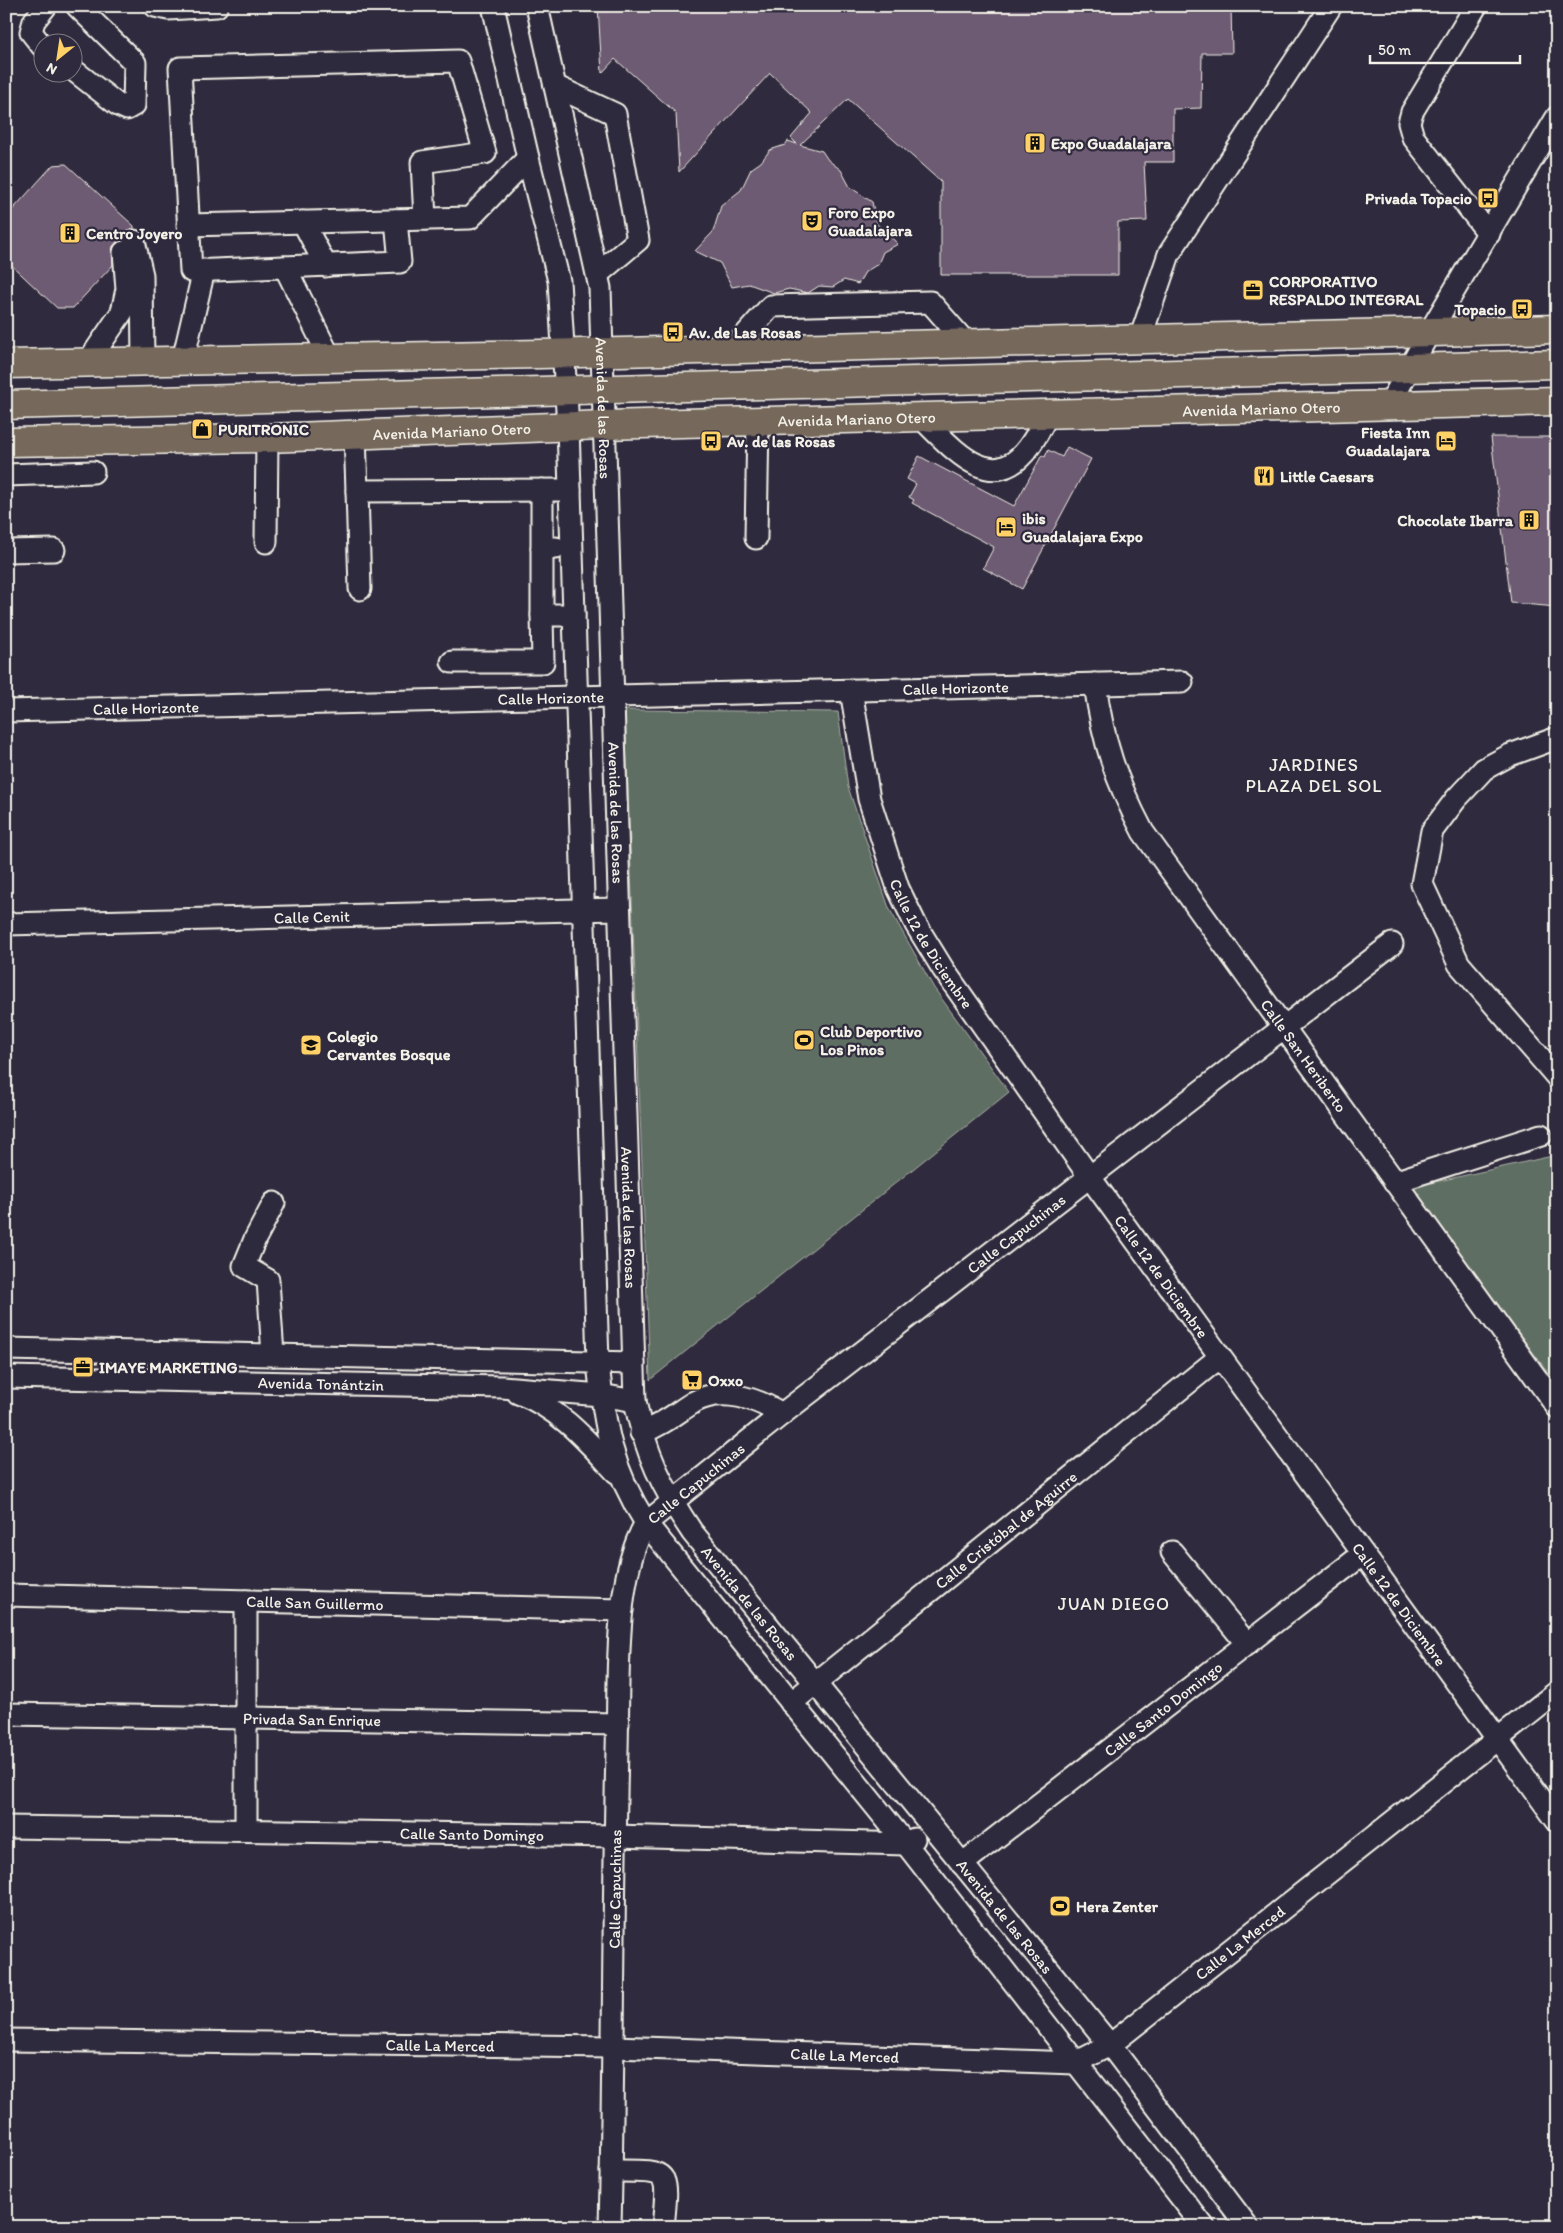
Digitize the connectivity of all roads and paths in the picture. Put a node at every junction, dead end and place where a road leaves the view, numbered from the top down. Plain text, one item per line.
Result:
1 (46, 6) edge
2 (77, 6) edge
3 (155, 6) edge
4 (217, 6) edge
5 (493, 6) edge
6 (537, 6) edge
7 (1331, 6) edge
8 (1476, 6) edge
9 (32, 33) edge
10 (82, 77) edge
11 (555, 86) junction
12 (1557, 117) edge
13 (528, 158) junction
14 (425, 219) junction
15 (396, 220) junction
16 (303, 222) junction
17 (188, 225) junction
18 (1489, 234) junction
19 (326, 266) junction
20 (285, 267) junction
21 (204, 270) junction
22 (599, 273) junction
23 (1557, 329) edge
24 (1429, 333) junction
25 (1140, 340) junction
26 (966, 343) junction
27 (733, 349) junction
28 (602, 352) junction
29 (565, 353) junction
30 (330, 358) junction
31 (183, 360) junction
32 (143, 361) junction
33 (88, 362) junction
34 (6, 364) edge
35 (1557, 364) edge
36 (1410, 367) junction
37 (603, 388) junction
38 (566, 390) junction
39 (1557, 401) edge
40 (6, 403) edge
41 (1389, 405) junction
42 (1048, 414) junction
43 (920, 417) junction
44 (758, 421) junction
45 (604, 425) junction
46 (568, 427) junction
47 (355, 435) junction
48 (266, 438) junction
49 (6, 442) edge
50 (93, 472) dead end
51 (6, 475) edge
52 (357, 490) junction
53 (542, 490) junction
54 (570, 490) junction
55 (756, 538) dead end
56 (266, 542) dead end
57 (542, 548) junction
58 (572, 548) junction
59 (54, 550) dead end
60 (6, 551) edge
61 (360, 589) dead end
62 (542, 615) junction
63 (574, 615) junction
64 (452, 662) dead end
65 (1182, 682) dead end
66 (1095, 684) junction
67 (851, 690) junction
68 (612, 696) junction
69 (576, 697) junction
70 (6, 711) edge
71 (1557, 738) edge
72 (582, 908) junction
73 (619, 909) junction
74 (6, 924) edge
75 (1392, 944) dead end
76 (1282, 1026) junction
77 (1557, 1077) edge
78 (1541, 1134) dead end
79 (1089, 1176) junction
80 (1394, 1182) junction
81 (274, 1203) dead end
82 (6, 1349) edge
83 (273, 1355) junction
84 (1220, 1357) junction
85 (598, 1362) junction
86 (634, 1363) junction
87 (6, 1377) edge
88 (502, 1387) junction
89 (601, 1395) junction
90 (635, 1401) junction
91 (1557, 1407) edge
92 (782, 1414) junction
93 (641, 1433) junction
94 (619, 1476) junction
95 (672, 1503) junction
96 (646, 1523) junction
97 (1172, 1552) dead end
98 (1363, 1554) junction
99 (6, 1595) edge
100 (246, 1601) junction
101 (622, 1610) junction
102 (1247, 1644) junction
103 (816, 1682) junction
104 (1557, 1692) edge
105 (791, 1703) junction
106 (6, 1714) edge
107 (246, 1718) junction
108 (618, 1724) junction
109 (1497, 1738) junction
110 (1557, 1821) edge
111 (6, 1827) edge
112 (934, 1828) junction
113 (246, 1830) junction
114 (615, 1836) junction
115 (906, 1844) junction
116 (962, 1864) junction
117 (6, 2040) edge
118 (1110, 2045) junction
119 (614, 2047) junction
120 (1075, 2063) junction
121 (611, 2171) junction
122 (610, 2227) edge
123 (664, 2227) edge
124 (1204, 2227) edge
125 (1248, 2227) edge

1 - 9 street
2 - 10 street
3 - 4 street
5 - 13 street, Avenida de las Rosas
6 - 11 street, Avenida de las Rosas
7 - 25 street
8 - 18 street
11 - 22 street, Avenida de las Rosas
11 - 22 street
12 - 18 street
13 - 14 street
13 - 29 street, Avenida de las Rosas
14 - 15 street
14 - 17 street
15 - 16 street
15 - 19 street
16 - 17 street
16 - 19 street
17 - 21 street
18 - 24 street
19 - 20 street
20 - 21 street
20 - 30 street
21 - 31 street
22 - 28 street, Avenida de las Rosas
23 - 24 main road
24 - 25 main road
24 - 36 street
25 - 26 main road
26 - 27 main road
26 - 27 street
27 - 28 main road
28 - 29 main road
28 - 37 street, Avenida de las Rosas
29 - 30 main road
29 - 38 street, Avenida de las Rosas
30 - 31 main road
31 - 32 main road
32 - 33 main road
32 - 33 street
33 - 34 main road
35 - 36 main road
36 - 37 main road
36 - 41 street
37 - 38 main road
37 - 45 street, Avenida de las Rosas
38 - 40 main road
38 - 46 street, Avenida de las Rosas
39 - 41 main road, Avenida Mariano Otero
41 - 42 main road, Avenida Mariano Otero
42 - 43 main road, Avenida Mariano Otero
42 - 43 street
43 - 44 main road, Avenida Mariano Otero
44 - 45 main road, Avenida Mariano Otero
44 - 55 street
45 - 46 main road, Avenida Mariano Otero
45 - 68 street, Avenida de las Rosas
46 - 47 main road, Avenida Mariano Otero
46 - 54 street, Avenida de las Rosas
47 - 48 main road, Avenida Mariano Otero
47 - 52 street
48 - 49 main road, Avenida Mariano Otero
48 - 56 street
50 - 51 street
52 - 53 street
52 - 61 street
53 - 54 street
53 - 57 street
54 - 58 street, Avenida de las Rosas
57 - 58 street
57 - 62 street
58 - 63 street, Avenida de las Rosas
59 - 60 street
62 - 63 street
62 - 64 street
63 - 69 street, Avenida de las Rosas
65 - 66 street, Calle Horizonte
66 - 67 street, Calle Horizonte
66 - 76 street, Calle San Heriberto
67 - 68 street, Calle Horizonte
67 - 79 street, Calle 12 de Diciembre
68 - 69 street, Calle Horizonte
68 - 73 street, Avenida de las Rosas
69 - 70 street, Calle Horizonte
69 - 72 street, Avenida de las Rosas
71 - 77 street
72 - 73 street, Calle Cenit
72 - 74 street, Calle Cenit
72 - 85 street, Avenida de las Rosas
73 - 86 street, Avenida de las Rosas
75 - 76 street, Calle Capuchinas
76 - 79 street, Calle Capuchinas
76 - 80 street, Calle San Heriberto
78 - 80 street
79 - 84 street, Calle 12 de Diciembre
79 - 92 street, Calle Capuchinas
80 - 91 street, Calle San Heriberto
81 - 83 street
82 - 83 street, Avenida Tonántzin
83 - 85 street, Avenida Tonántzin
84 - 98 street, Calle 12 de Diciembre
84 - 103 street, Calle Cristóbal de Aguirre
85 - 86 street, Avenida Tonántzin
85 - 89 street, Avenida de las Rosas
86 - 90 street, Avenida de las Rosas
87 - 88 street, Avenida Tonántzin
88 - 89 street, Avenida Tonántzin
88 - 94 street
89 - 90 street, Avenida Tonántzin
89 - 94 street, Avenida de las Rosas
90 - 93 street, Avenida de las Rosas
92 - 93 street
92 - 95 street, Calle Capuchinas
93 - 95 street, Avenida de las Rosas
94 - 96 street, Avenida de las Rosas
95 - 96 street, Calle Capuchinas
95 - 103 street, Avenida de las Rosas
96 - 101 street, Calle Capuchinas
96 - 105 street, Avenida de las Rosas
97 - 102 street
98 - 102 street, Calle Santo Domingo
98 - 109 street, Calle 12 de Diciembre
99 - 100 street, Calle San Guillermo
100 - 101 street, Calle San Guillermo
100 - 107 street
101 - 108 street, Calle Capuchinas
102 - 116 street, Calle Santo Domingo
103 - 105 street, Calle Cristóbal de Aguirre
103 - 112 street, Avenida de las Rosas
104 - 109 street, Calle La Merced
105 - 115 street, Avenida de las Rosas
106 - 107 street, Privada San Enrique
107 - 108 street, Privada San Enrique
107 - 113 street
108 - 114 street, Calle Capuchinas
109 - 110 street, Calle 12 de Diciembre
109 - 118 street, Calle La Merced
111 - 113 street, Calle Santo Domingo
112 - 115 street
112 - 116 street, Avenida de las Rosas
113 - 114 street, Calle Santo Domingo
114 - 115 street, Calle Santo Domingo
114 - 119 street, Calle Capuchinas
115 - 120 street, Avenida de las Rosas
116 - 118 street, Avenida de las Rosas
117 - 119 street, Calle La Merced
118 - 120 street, Calle La Merced
118 - 125 street, Avenida de las Rosas
119 - 120 street, Calle La Merced
119 - 121 street, Calle Capuchinas
120 - 124 street, Avenida de las Rosas
121 - 122 street, Calle Capuchinas
121 - 123 street

